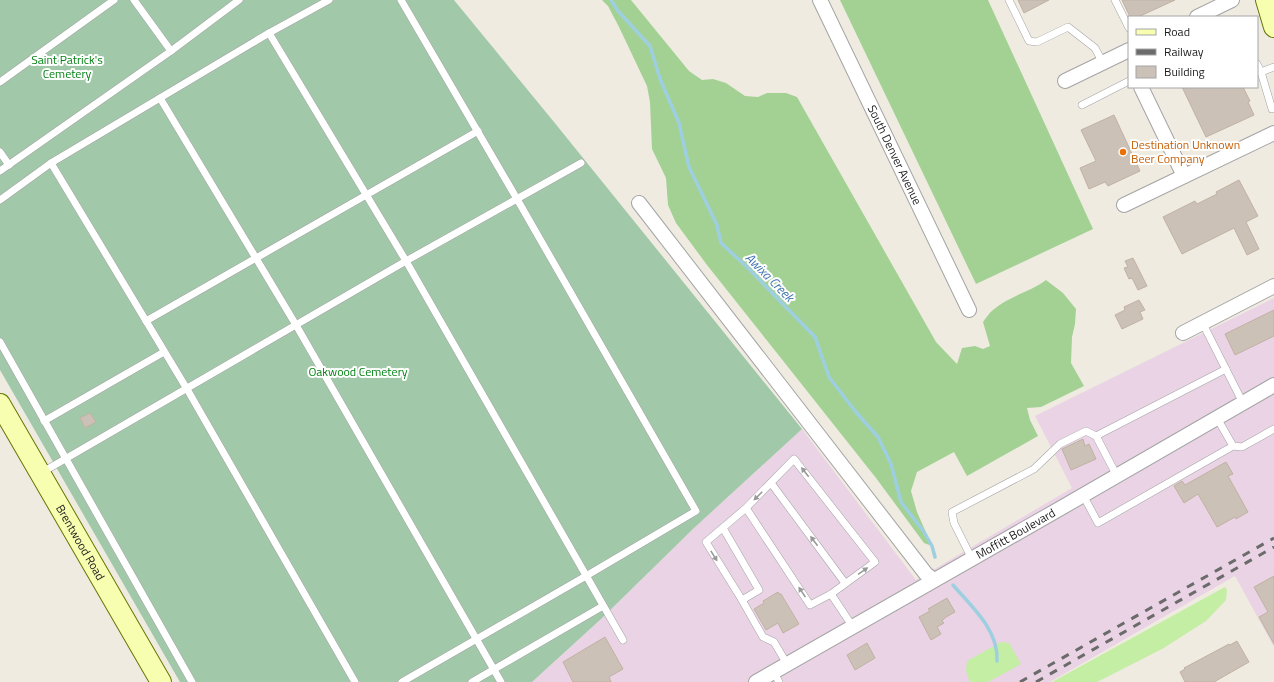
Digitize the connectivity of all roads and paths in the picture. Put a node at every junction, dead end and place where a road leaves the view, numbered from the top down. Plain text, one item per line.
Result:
1 (114, 0) edge
2 (134, 0) edge
3 (239, 0) edge
4 (329, 0) edge
5 (401, 0) edge
6 (820, 0) edge
7 (1010, 0) edge
8 (1115, 0) edge
9 (1232, 0) edge
10 (1266, 0) edge
11 (1199, 16) edge
12 (1128, 26) edge
13 (1274, 26) edge
14 (269, 33) junction
15 (171, 51) junction
16 (1127, 55) edge
17 (1102, 63) junction
18 (1258, 66) edge
19 (1274, 67) edge
20 (1261, 72) junction
21 (1065, 81) dead end
22 (0, 82) edge
23 (1128, 82) edge
24 (1141, 88) edge
25 (160, 98) junction
26 (1082, 105) dead end
27 (1272, 109) dead end
28 (478, 131) junction
29 (1274, 133) edge
30 (0, 152) edge
31 (51, 163) junction
32 (581, 163) dead end
33 (9, 165) junction
34 (0, 171) edge
35 (1184, 176) junction
36 (366, 195) junction
37 (517, 199) junction
38 (0, 200) edge
39 (639, 203) dead end
40 (1124, 205) dead end
41 (256, 258) junction
42 (406, 261) junction
43 (1274, 286) edge
44 (969, 310) dead end
45 (146, 321) junction
46 (1203, 324) junction
47 (296, 325) junction
48 (1183, 333) dead end
49 (0, 342) edge
50 (164, 352) junction
51 (1226, 369) junction
52 (1273, 388) edge
53 (187, 389) junction
54 (1243, 403) junction
55 (0, 404) edge
56 (1216, 418) junction
57 (44, 421) junction
58 (1274, 429) edge
59 (1096, 436) junction
60 (1233, 446) junction
61 (65, 459) junction
62 (40, 473) junction
63 (1117, 476) junction
64 (771, 483) junction
65 (1083, 496) junction
66 (746, 508) junction
67 (723, 528) junction
68 (972, 559) junction
69 (586, 576) junction
70 (934, 580) junction
71 (845, 583) junction
72 (831, 594) junction
73 (742, 600) junction
74 (604, 606) junction
75 (853, 627) junction
76 (476, 639) junction
77 (623, 640) dead end
78 (787, 664) junction
79 (494, 669) junction
80 (776, 677) edge
81 (157, 679) edge
82 (192, 682) edge
83 (354, 682) edge
84 (402, 682) edge
85 (472, 682) edge
86 (501, 682) edge
87 (756, 682) edge

1 - 22 lane
2 - 15 lane
3 - 15 lane
4 - 14 lane
5 - 28 lane
6 - 44 street, South Denver Avenue
7 - 17 lane
8 - 12 lane
9 - 11 street
10 - 13 street
14 - 25 lane
14 - 36 lane
15 - 33 lane
16 - 17 street
17 - 21 street
18 - 20 lane
19 - 20 lane
20 - 27 lane
23 - 26 lane
24 - 35 street
25 - 31 lane
25 - 41 lane
28 - 36 lane
28 - 37 lane
29 - 35 street
30 - 33 lane
31 - 38 lane
31 - 45 lane
32 - 37 lane
33 - 34 lane
35 - 40 street
36 - 41 lane
36 - 42 lane
37 - 42 lane
37 - 69 lane
39 - 70 street
41 - 45 lane
41 - 47 lane
42 - 47 lane
42 - 69 lane
43 - 46 street
45 - 50 lane
46 - 48 street
46 - 51 lane
47 - 53 lane
47 - 76 lane
49 - 57 lane
50 - 53 lane
50 - 57 lane
51 - 54 lane
51 - 59 lane
52 - 54 street, Moffitt Boulevard
53 - 61 lane
53 - 83 lane
54 - 56 street, Moffitt Boulevard
55 - 62 street, Brentwood Road
56 - 60 lane
56 - 63 street, Moffitt Boulevard
57 - 61 lane
58 - 60 lane
59 - 63 lane
59 - 68 lane
60 - 65 lane
61 - 62 lane
61 - 82 lane
62 - 81 street, Brentwood Road
63 - 65 street, Moffitt Boulevard
64 -> 66 lane
71 -> 64 lane
71 -> 64 lane
65 - 68 street, Moffitt Boulevard
66 - 67 lane
72 -> 66 lane
67 -> 73 lane
67 - 73 lane
68 - 70 street, Moffitt Boulevard
69 - 74 lane
69 - 76 lane
70 - 75 street, Moffitt Boulevard
71 - 72 lane
72 - 75 lane
73 - 78 lane
74 - 77 lane
74 - 79 lane
75 - 78 street, Moffitt Boulevard
76 - 79 lane
76 - 84 lane
78 - 80 street, Moffitt Boulevard
79 - 85 lane
79 - 86 lane
80 - 87 street, Moffitt Boulevard

